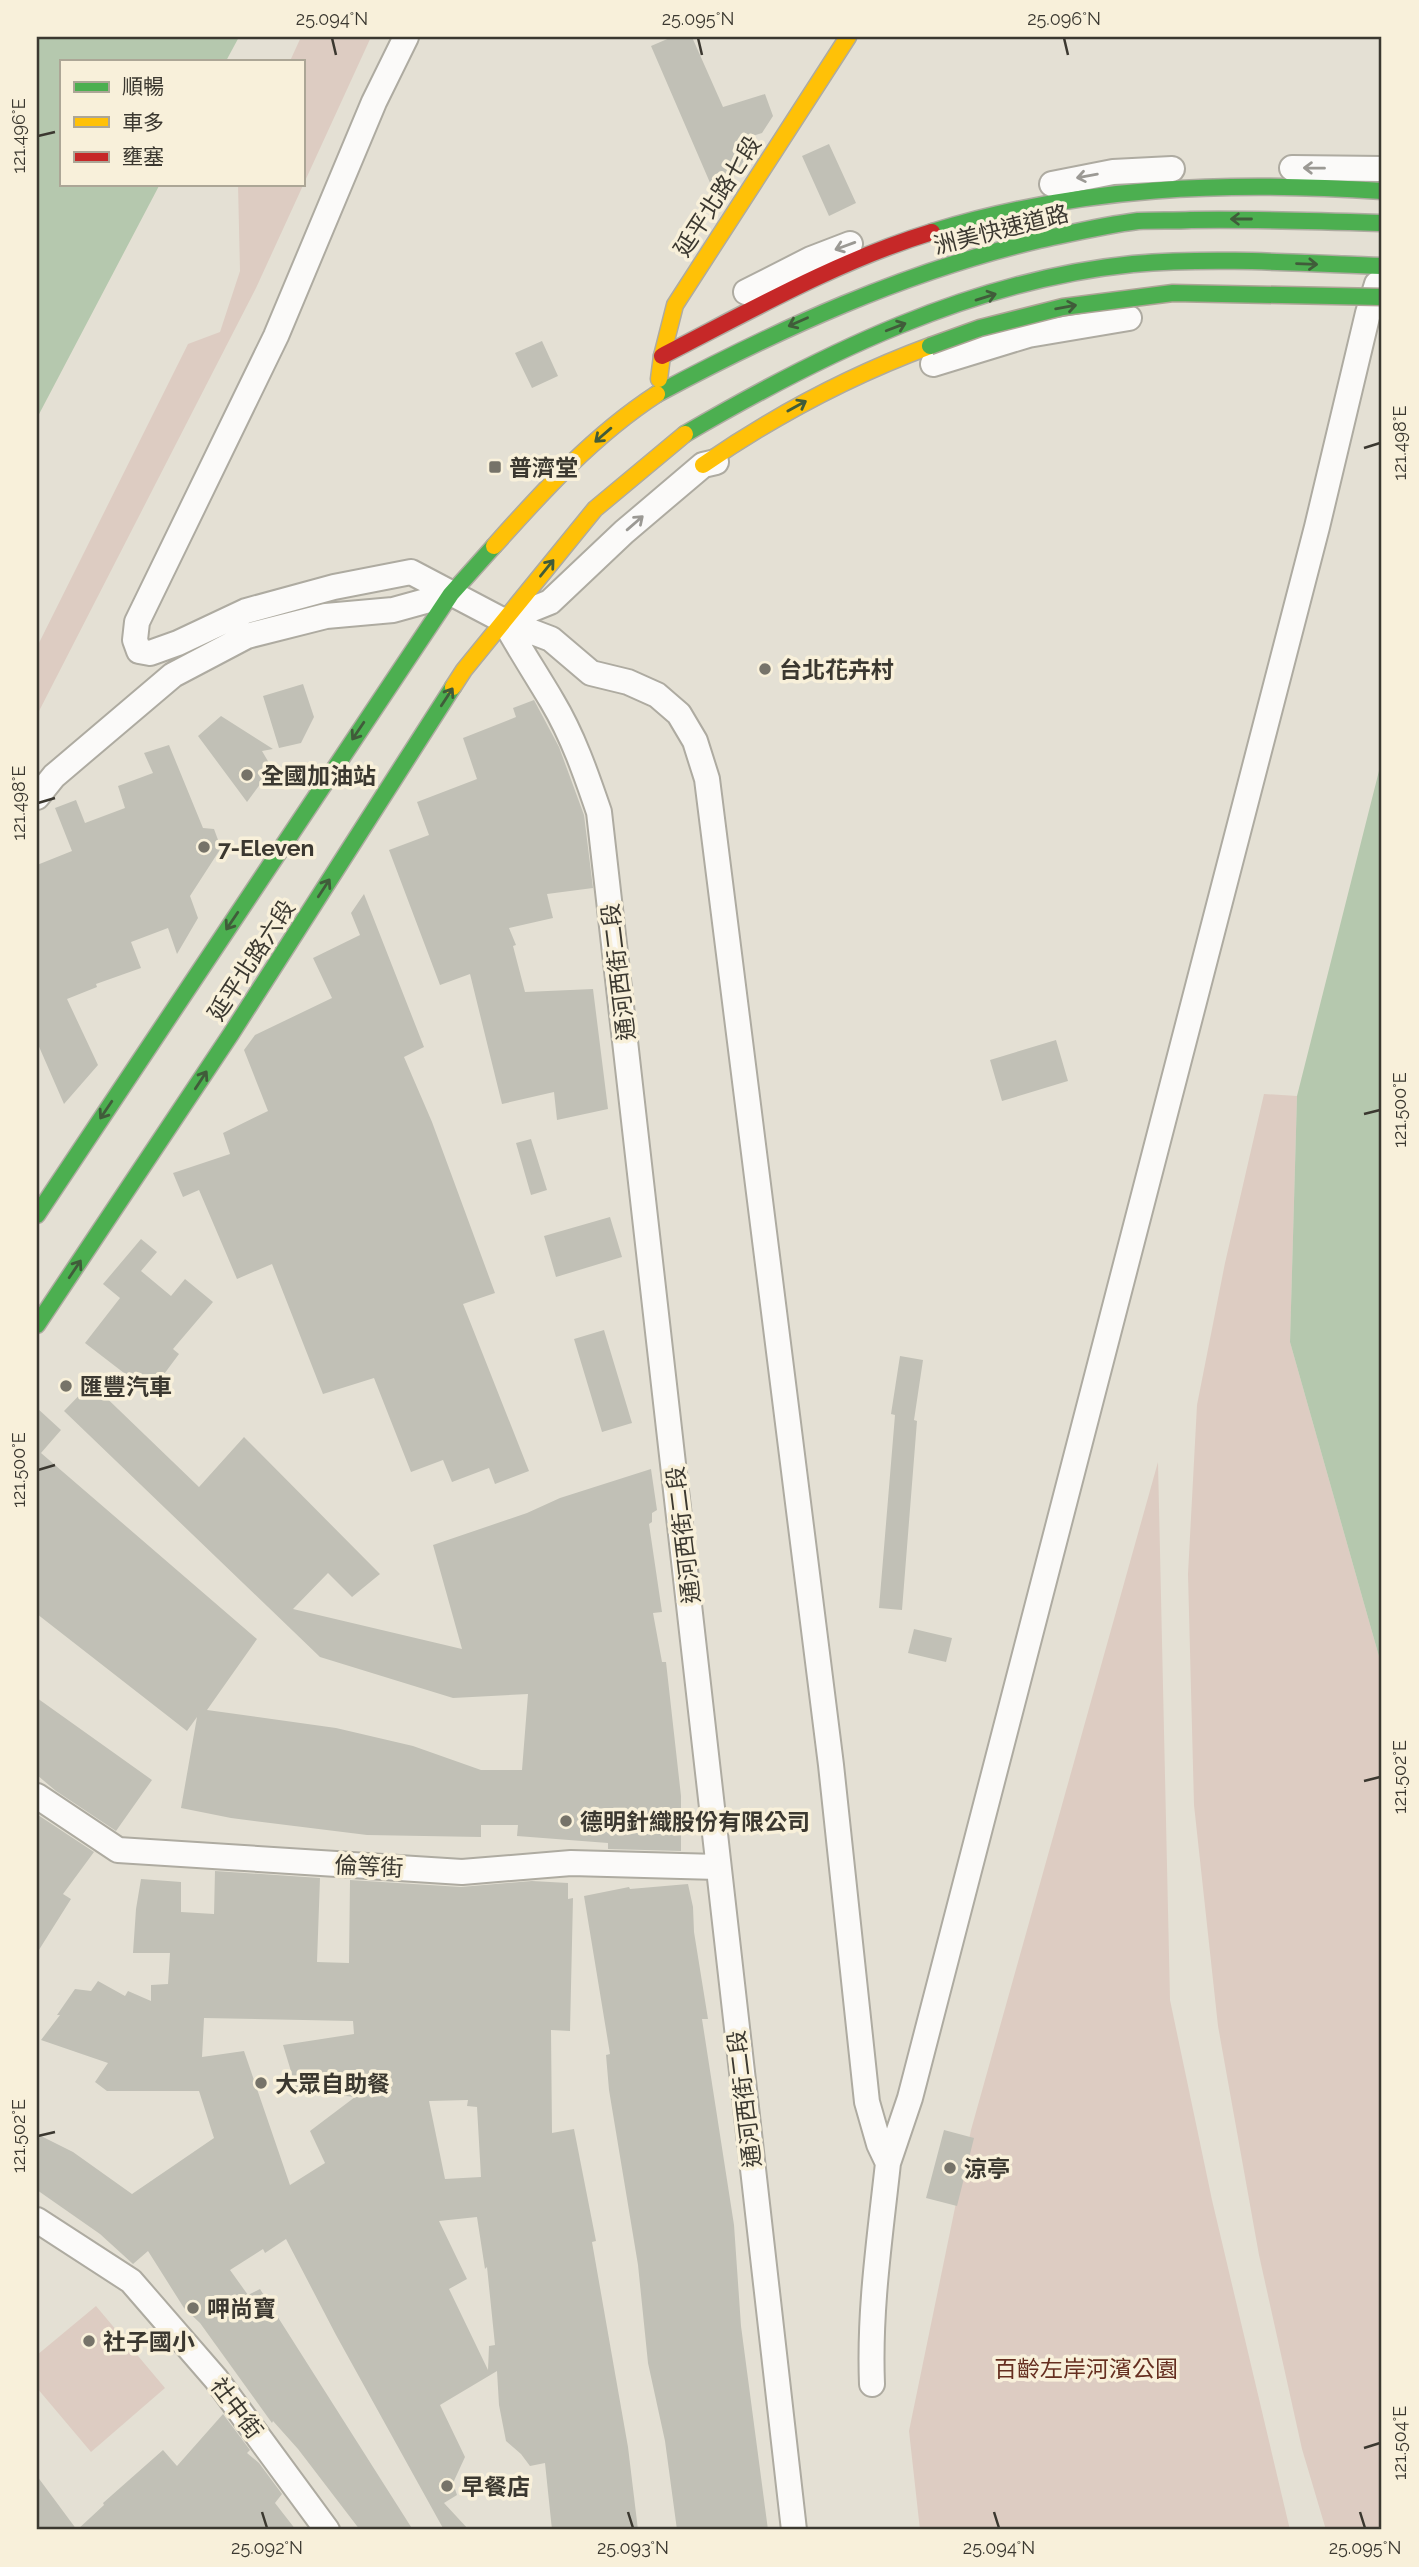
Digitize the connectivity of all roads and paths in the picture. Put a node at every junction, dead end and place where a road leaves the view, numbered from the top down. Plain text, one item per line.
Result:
1 (406, 37) edge
2 (848, 37) edge
3 (1382, 169) edge
4 (1382, 191) edge
5 (1382, 223) edge
6 (1382, 267) edge
7 (1375, 305) edge
8 (662, 356) junction
9 (661, 399) junction
10 (691, 444) junction
11 (451, 594) junction
12 (504, 621) junction
13 (37, 797) edge
14 (37, 1215) edge
15 (37, 1325) edge
16 (37, 1796) edge
17 (718, 1867) junction
18 (888, 2163) junction
19 (37, 2220) edge
20 (872, 2384) dead end
21 (327, 2530) edge
22 (794, 2530) edge

1 - 11 street
2 - 8 main road, 延平北路七段
3 -> 8 street
4 - 8 main road
5 -> 9 main road, 洲美快速道路
6 - 7 street
10 -> 6 main road
7 - 10 street
10 -> 7 main road, bridge
7 - 18 street
8 - 9 main road, 延平北路七段
9 -> 11 main road
12 -> 10 main road
12 -> 10 street
11 - 12 street
11 - 13 street
11 -> 14 main road, 延平北路六段
15 -> 12 main road, 延平北路六段
12 - 17 street, 通河西街二段
12 - 18 street
16 - 17 street, 倫等街
17 - 22 street, 通河西街二段
18 - 20 street
19 - 21 street, 社中街

